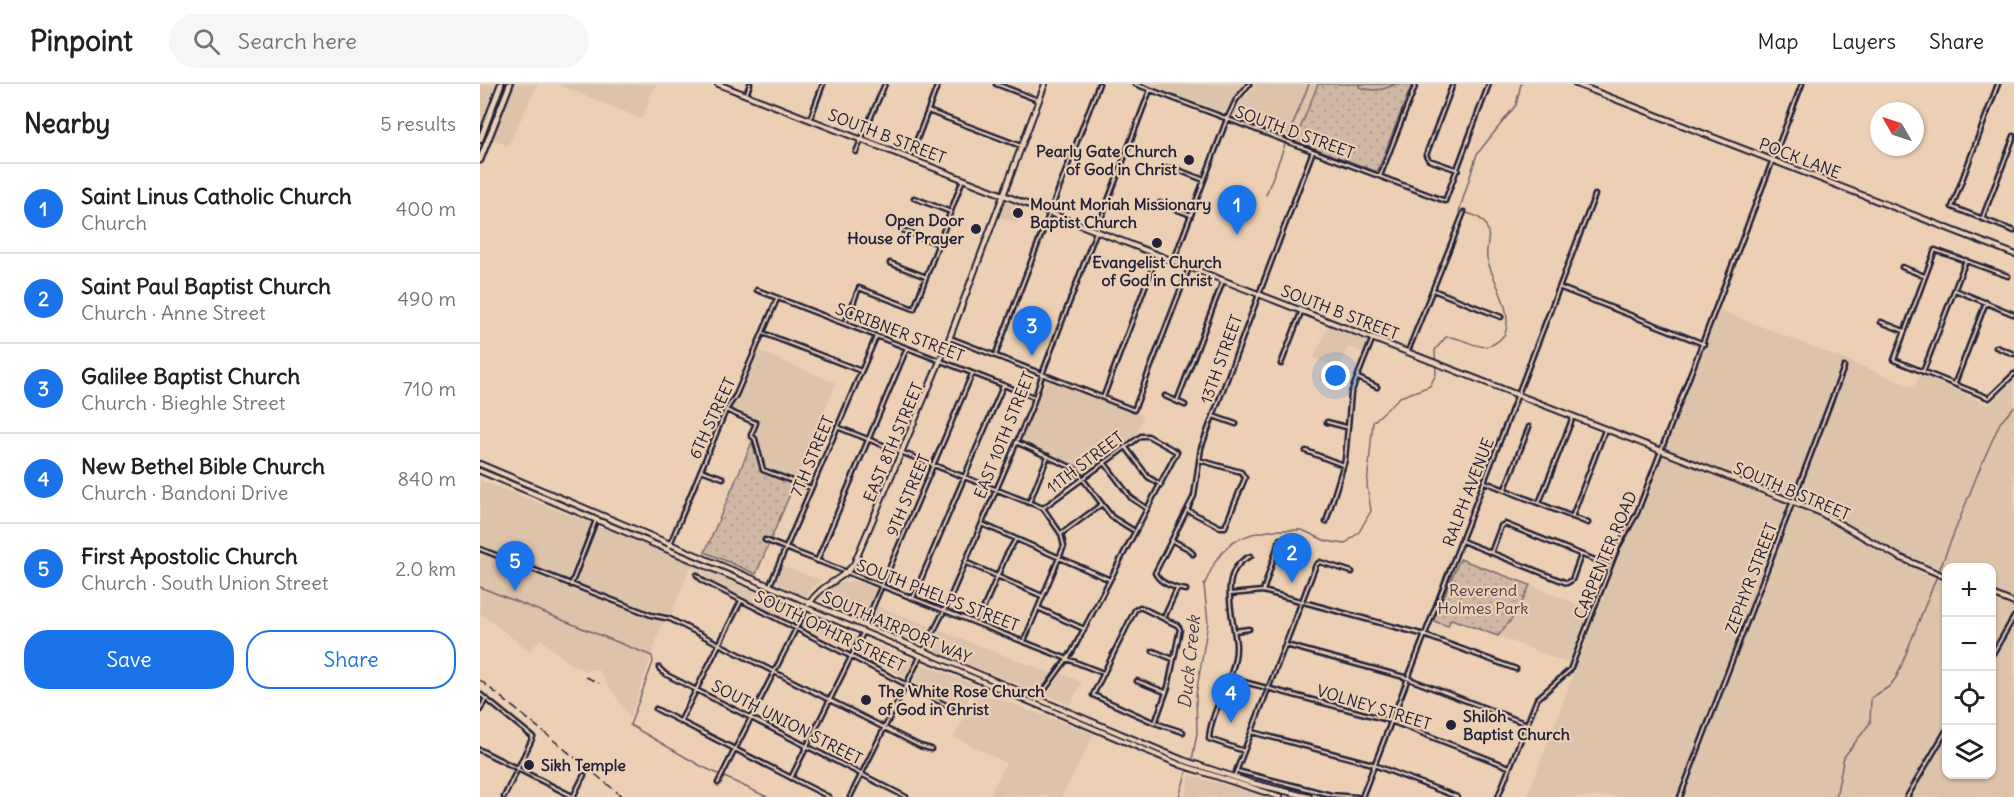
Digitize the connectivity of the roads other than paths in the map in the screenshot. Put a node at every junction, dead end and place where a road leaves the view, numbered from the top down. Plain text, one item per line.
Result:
1 (501, 84) edge
2 (510, 84) edge
3 (718, 84) edge
4 (750, 84) edge
5 (824, 84) edge
6 (885, 84) edge
7 (938, 84) edge
8 (996, 84) edge
9 (1045, 84) edge
10 (1099, 84) edge
11 (1135, 84) edge
12 (1249, 84) edge
13 (1416, 84) edge
14 (1454, 84) edge
15 (1489, 84) edge
16 (1576, 84) edge
17 (1802, 84) edge
18 (1998, 84) edge
19 (1150, 90) junction
20 (746, 95) junction
21 (1039, 100) junction
22 (928, 111) junction
23 (810, 119) junction
24 (1227, 119) junction
25 (2014, 136) edge
26 (862, 139) junction
27 (480, 140) edge
28 (1022, 146) junction
29 (1313, 151) junction
30 (856, 152) dead end
31 (481, 156) edge
32 (910, 158) junction
33 (1773, 160) junction
34 (1164, 168) dead end
35 (1458, 170) junction
36 (1380, 176) junction
37 (963, 179) junction
38 (1204, 180) junction
39 (1003, 194) junction
40 (1595, 195) dead end
41 (914, 198) dead end
42 (1160, 204) dead end
43 (951, 212) junction
44 (1050, 212) junction
45 (1464, 212) dead end
46 (1191, 215) junction
47 (1982, 219) junction
48 (902, 230) dead end
49 (1096, 230) junction
50 (2014, 231) edge
51 (939, 244) junction
52 (1158, 254) junction
53 (2014, 254) edge
54 (1174, 260) junction
55 (1966, 260) junction
56 (890, 263) dead end
57 (1189, 266) junction
58 (1902, 267) dead end
59 (1924, 276) junction
60 (2008, 276) dead end
61 (926, 277) junction
62 (1224, 279) junction
63 (1561, 288) junction
64 (757, 290) dead end
65 (1433, 290) junction
66 (1955, 290) junction
67 (1258, 293) junction
68 (778, 298) junction
69 (1986, 302) junction
70 (1302, 310) junction
71 (2014, 314) edge
72 (1501, 317) dead end
73 (1881, 322) dead end
74 (845, 324) junction
75 (1904, 331) junction
76 (763, 333) junction
77 (876, 336) junction
78 (1372, 337) junction
79 (950, 338) junction
80 (1704, 344) junction
81 (907, 348) junction
82 (1996, 348) dead end
83 (1408, 351) junction
84 (2014, 354) edge
85 (995, 356) junction
86 (940, 361) junction
87 (1281, 364) dead end
88 (1844, 367) dead end
89 (861, 372) junction
90 (1923, 372) junction
91 (973, 373) junction
92 (1042, 374) junction
93 (2014, 374) edge
94 (1357, 378) junction
95 (1955, 384) junction
96 (1004, 385) junction
97 (1377, 387) dead end
98 (1519, 395) junction
99 (1165, 396) dead end
100 (1035, 397) junction
101 (1103, 398) junction
102 (1177, 401) junction
103 (1185, 405) dead end
104 (726, 410) junction
105 (1213, 416) junction
106 (1573, 416) junction
107 (1327, 422) dead end
108 (1236, 424) dead end
109 (837, 427) junction
110 (1346, 427) junction
111 (1529, 427) dead end
112 (1605, 429) junction
113 (868, 439) junction
114 (1016, 442) junction
115 (1125, 446) junction
116 (1306, 451) dead end
117 (1662, 451) junction
118 (902, 452) junction
119 (1048, 456) junction
120 (1199, 460) junction
121 (1104, 462) junction
122 (480, 464) edge
123 (934, 465) junction
124 (1343, 465) junction
125 (701, 470) junction
126 (480, 471) edge
127 (965, 477) junction
128 (723, 478) dead end
129 (1083, 478) junction
130 (1485, 482) junction
131 (1161, 485) junction
132 (812, 488) junction
133 (996, 489) junction
134 (1504, 490) junction
135 (1792, 502) junction
136 (1029, 503) junction
137 (1539, 503) junction
138 (1102, 504) junction
139 (1043, 508) junction
140 (1148, 508) junction
141 (1187, 510) junction
142 (1572, 517) junction
143 (596, 520) junction
144 (1326, 522) dead end
145 (1588, 523) dead end
146 (981, 524) junction
147 (1134, 530) junction
148 (1061, 534) junction
149 (1017, 538) junction
150 (1280, 539) dead end
151 (765, 540) dead end
152 (1172, 540) junction
153 (1462, 541) junction
154 (670, 543) junction
155 (480, 549) edge
156 (668, 549) junction
157 (786, 549) junction
158 (1491, 553) junction
159 (1193, 554) dead end
160 (1581, 555) junction
161 (1251, 556) dead end
162 (1060, 557) junction
163 (817, 561) junction
164 (965, 562) junction
165 (1610, 566) junction
166 (1352, 572) dead end
167 (847, 573) junction
168 (697, 575) dead end
169 (1942, 575) edge
170 (997, 576) junction
171 (1109, 579) junction
172 (571, 585) junction
173 (770, 585) junction
174 (882, 586) junction
175 (1177, 589) junction
176 (1186, 590) dead end
177 (1263, 591) junction
178 (1230, 594) junction
179 (1043, 596) junction
180 (1996, 596) edge
181 (913, 598) junction
182 (741, 601) junction
183 (1303, 602) junction
184 (2014, 603) edge
185 (809, 605) junction
186 (1038, 608) junction
187 (944, 611) junction
188 (2014, 617) edge
189 (1164, 618) junction
190 (977, 623) junction
191 (865, 625) junction
192 (797, 628) junction
193 (1084, 629) junction
194 (1249, 629) dead end
195 (1233, 631) junction
196 (864, 632) junction
197 (1425, 635) junction
198 (1024, 641) junction
199 (719, 644) junction
200 (1286, 645) junction
201 (1996, 648) edge
202 (923, 651) junction
203 (1153, 651) dead end
204 (852, 655) junction
205 (921, 656) junction
206 (1068, 659) junction
207 (1173, 659) junction
208 (659, 668) dead end
209 (1516, 669) dead end
210 (774, 672) junction
211 (1103, 673) junction
212 (1229, 678) junction
213 (1408, 679) junction
214 (1137, 681) dead end
215 (908, 683) junction
216 (1269, 688) junction
217 (696, 690) junction
218 (1166, 692) junction
219 (480, 694) edge
220 (486, 698) junction
221 (829, 700) junction
222 (1036, 701) junction
223 (952, 708) dead end
224 (656, 709) dead end
225 (480, 710) edge
226 (752, 717) junction
227 (680, 722) junction
228 (1391, 722) junction
229 (1155, 723) junction
230 (1527, 724) junction
231 (885, 728) junction
232 (1183, 732) dead end
233 (1252, 732) junction
234 (1942, 739) edge
235 (807, 746) junction
236 (735, 749) junction
237 (931, 749) dead end
238 (480, 750) edge
239 (1244, 751) junction
240 (1374, 765) junction
241 (1510, 767) junction
242 (518, 769) junction
243 (1236, 771) junction
244 (862, 773) junction
245 (584, 775) dead end
246 (1234, 777) junction
247 (790, 778) junction
248 (718, 783) dead end
249 (504, 797) edge
250 (573, 797) edge
251 (829, 797) edge
252 (850, 797) edge
253 (906, 797) edge
254 (1280, 797) edge
255 (1309, 797) edge
256 (1357, 797) edge
257 (1362, 797) edge
258 (1457, 797) edge
259 (1498, 797) edge
260 (1680, 797) edge
261 (1907, 797) edge

1 - 27 main road
2 - 31 main road
3 - 20 street, SOUTH B STREET
4 - 20 street
5 - 23 street
6 - 26 street
7 - 22 street
8 - 21 street
9 - 21 street, EAST 8TH STREET
10 - 44 street
11 - 19 street, SOUTH D STREET
12 - 24 street
13 - 36 street
14 - 35 street
15 - 35 street
16 - 33 street, POCK LANE
17 - 33 street
18 - 47 street
19 - 24 street, SOUTH D STREET
19 - 49 street, EAST 10TH STREET
20 - 23 street, SOUTH B STREET
21 - 28 street, EAST 8TH STREET
22 - 28 street
22 - 32 street
23 - 26 street, SOUTH B STREET
24 - 29 street, SOUTH D STREET
24 - 38 street
25 - 47 street
26 - 30 street
26 - 32 street, SOUTH B STREET
28 - 39 street, EAST 8TH STREET
29 - 36 street, SOUTH D STREET
29 - 67 street, 13TH STREET
32 - 37 street, SOUTH B STREET
33 - 53 street, POCK LANE
33 - 80 street, CARPENTER ROAD
34 - 38 street
35 - 36 street, SOUTH D STREET
37 - 39 street, SOUTH B STREET
37 - 43 street
38 - 46 street
39 - 44 street, SOUTH B STREET
39 - 79 street, EAST 8TH STREET
40 - 63 street, RALPH AVENUE
41 - 43 street
42 - 46 street
43 - 51 street
44 - 49 street, SOUTH B STREET
44 - 85 street
45 - 65 street
46 - 54 street
47 - 50 street
48 - 51 street
49 - 52 street, SOUTH B STREET
49 - 92 street, EAST 10TH STREET
51 - 61 street
52 - 54 street, SOUTH B STREET
52 - 101 street
54 - 57 street, SOUTH B STREET
55 - 59 street
55 - 60 street
55 - 66 street
56 - 61 street
57 - 62 street, SOUTH B STREET
57 - 101 street
58 - 59 street
59 - 75 street
61 - 74 street
62 - 67 street, SOUTH B STREET
62 - 102 street
63 - 80 street
63 - 98 street, RALPH AVENUE
64 - 68 street, SCRIBNER STREET
65 - 72 street
65 - 83 street
66 - 69 street
66 - 90 street
67 - 70 street, SOUTH B STREET
67 - 105 street, 13TH STREET
68 - 74 street, SCRIBNER STREET
68 - 76 street, 6TH STREET
69 - 71 street
69 - 95 street
70 - 78 street, SOUTH B STREET
70 - 87 street
73 - 75 street
74 - 77 street, SCRIBNER STREET
75 - 90 street
76 - 89 street
76 - 104 street, 6TH STREET
77 - 81 street, SCRIBNER STREET
77 - 89 street, 7TH STREET
78 - 83 street, SOUTH B STREET
78 - 94 street
79 - 85 street
79 - 86 street, EAST 8TH STREET
80 - 117 street, CARPENTER ROAD
81 - 86 street, SCRIBNER STREET
81 - 113 street
82 - 84 street
83 - 98 street, SOUTH B STREET
85 - 92 street
86 - 91 street, SCRIBNER STREET
86 - 118 street, EAST 8TH STREET
88 - 135 street, ZEPHYR STREET
89 - 109 street, 7TH STREET
90 - 95 street
91 - 96 street, SCRIBNER STREET
91 - 123 street, 9TH STREET
92 - 100 street, EAST 10TH STREET
92 - 101 street
93 - 95 street
94 - 97 street
94 - 110 street
96 - 100 street, SCRIBNER STREET
96 - 127 street
98 - 106 street, SOUTH B STREET
98 - 130 street, RALPH AVENUE
99 - 102 street
100 - 114 street, EAST 10TH STREET
102 - 103 street
104 - 125 street, 6TH STREET
104 - 132 street
105 - 108 street
105 - 120 street, 13TH STREET
106 - 112 street, SOUTH B STREET
106 - 137 street
107 - 110 street
109 - 113 street
109 - 132 street, 7TH STREET
110 - 124 street
111 - 134 street
112 - 117 street, SOUTH B STREET
112 - 142 street
113 - 118 street
113 - 163 street
114 - 119 street
114 - 133 street, EAST 10TH STREET
115 - 121 street, 11TH STREET
115 - 131 street
115 - 131 street, 11TH STREET
116 - 124 street
117 - 135 street, SOUTH B STREET
117 - 165 street, CARPENTER ROAD
118 - 123 street
118 - 167 street, EAST 8TH STREET
119 - 129 street
119 - 136 street
120 - 141 street, 13TH STREET
120 - 141 street
121 - 129 street, 11TH STREET
121 - 140 street
122 - 154 street, SOUTH AIRPORT WAY
123 - 127 street
123 - 174 street, 9TH STREET
124 - 144 street
125 - 128 street
125 - 154 street, 6TH STREET
126 - 143 street, SOUTH AIRPORT WAY
127 - 133 street
127 - 181 street
129 - 138 street
129 - 139 street, 11TH STREET
130 - 134 street
130 - 153 street, RALPH AVENUE
131 - 140 street
132 - 157 street, 7TH STREET
133 - 136 street
133 - 146 street, EAST 10TH STREET
134 - 137 street
135 - 169 street, SOUTH B STREET
135 - 260 street, ZEPHYR STREET
136 - 139 street
137 - 142 street
138 - 147 street
138 - 148 street
139 - 148 street, 11TH STREET
140 - 147 street
141 - 152 street, 13TH STREET
142 - 145 street
143 - 156 street, SOUTH AIRPORT WAY
143 - 172 street
146 - 149 street
146 - 164 street, EAST 10TH STREET
147 - 171 street
148 - 162 street
149 - 162 street
149 - 170 street
150 - 177 street
151 - 157 street, SOUTH PHELPS STREET
152 - 159 street
152 - 175 street, 13TH STREET
153 - 158 street
153 - 197 street, RALPH AVENUE
154 - 156 street, 6TH STREET
154 - 173 street, SOUTH AIRPORT WAY
155 - 172 street
156 - 185 street, SOUTH AIRPORT WAY
157 - 163 street, SOUTH PHELPS STREET
157 - 173 street, 7TH STREET
158 - 160 street
158 - 160 street
160 - 165 street
161 - 178 street
162 - 171 street
162 - 179 street
163 - 167 street, SOUTH PHELPS STREET
164 - 170 street
164 - 187 street, EAST 10TH STREET
165 - 230 street, CARPENTER ROAD
166 - 183 street
167 - 174 street, SOUTH PHELPS STREET
167 - 185 street, EAST 8TH STREET
168 - 182 street, SOUTH OPHIR STREET
170 - 179 street
170 - 190 street
171 - 193 street
172 - 199 street
173 - 185 street, SOUTH AIRPORT WAY
174 - 181 street, SOUTH PHELPS STREET
174 - 191 street, 9TH STREET
175 - 176 street
175 - 189 street
177 - 178 street
177 - 183 street
178 - 195 street
179 - 186 street
180 - 184 street
181 - 187 street, SOUTH PHELPS STREET
182 - 192 street, SOUTH OPHIR STREET
182 - 199 street
183 - 197 street
183 - 200 street
185 - 191 street, SOUTH AIRPORT WAY
185 - 192 street, EAST 8TH STREET
185 - 196 street, SOUTH AIRPORT WAY
186 - 193 street
186 - 198 street
187 - 190 street, SOUTH PHELPS STREET
187 - 202 street, EAST 10TH STREET
188 - 201 street
189 - 207 street
189 - 211 street
190 - 198 street, SOUTH PHELPS STREET
191 - 202 street, SOUTH AIRPORT WAY
192 - 204 street, SOUTH OPHIR STREET
192 - 210 street, EAST 8TH STREET
193 - 206 street
194 - 195 street
195 - 212 street
196 - 204 street
196 - 205 street, SOUTH AIRPORT WAY
197 - 209 street
197 - 213 street, RALPH AVENUE
198 - 206 street, SOUTH PHELPS STREET
199 - 210 street
199 - 217 street
200 - 213 street
200 - 216 street
202 - 205 street, EAST 10TH STREET
202 - 222 street, SOUTH AIRPORT WAY
203 - 207 street
204 - 215 street, SOUTH OPHIR STREET
204 - 221 street
205 - 215 street, EAST 10TH STREET
205 - 222 street, SOUTH AIRPORT WAY
206 - 211 street, SOUTH PHELPS STREET
206 - 222 street
207 - 218 street
208 - 217 street, SOUTH UNION STREET
210 - 221 street
210 - 226 street, EAST 8TH STREET
211 - 229 street
212 - 216 street, VOLNEY STREET
212 - 239 street
213 - 228 street, RALPH AVENUE
213 - 230 street
214 - 218 street
215 - 223 street, SOUTH OPHIR STREET
215 - 231 street, EAST 10TH STREET
216 - 228 street, VOLNEY STREET
216 - 233 street
217 - 226 street, SOUTH UNION STREET
217 - 227 street
218 - 229 street
219 - 220 street
220 - 225 street
220 - 242 street
221 - 231 street
221 - 235 street
222 - 246 street, SOUTH AIRPORT WAY
222 - 254 street, SOUTH AIRPORT WAY
224 - 227 street
226 - 235 street, SOUTH UNION STREET
226 - 236 street, EAST 8TH STREET
227 - 236 street
228 - 240 street, RALPH AVENUE
228 - 241 street, VOLNEY STREET
229 - 232 street
230 - 241 street, CARPENTER ROAD
231 - 237 street
231 - 244 street, EAST 10TH STREET
233 - 239 street
233 - 240 street
234 - 261 street
235 - 244 street, SOUTH UNION STREET
235 - 247 street
236 - 247 street
236 - 248 street, EAST 8TH STREET
238 - 242 street
239 - 243 street
240 - 257 street, RALPH AVENUE
240 - 258 street
241 - 259 street, CARPENTER ROAD
242 - 249 street
242 - 250 street
243 - 246 street
243 - 256 street
244 - 252 street, EAST 10TH STREET
244 - 253 street, SOUTH UNION STREET
245 - 250 street
246 - 255 street, SOUTH AIRPORT WAY
247 - 251 street

